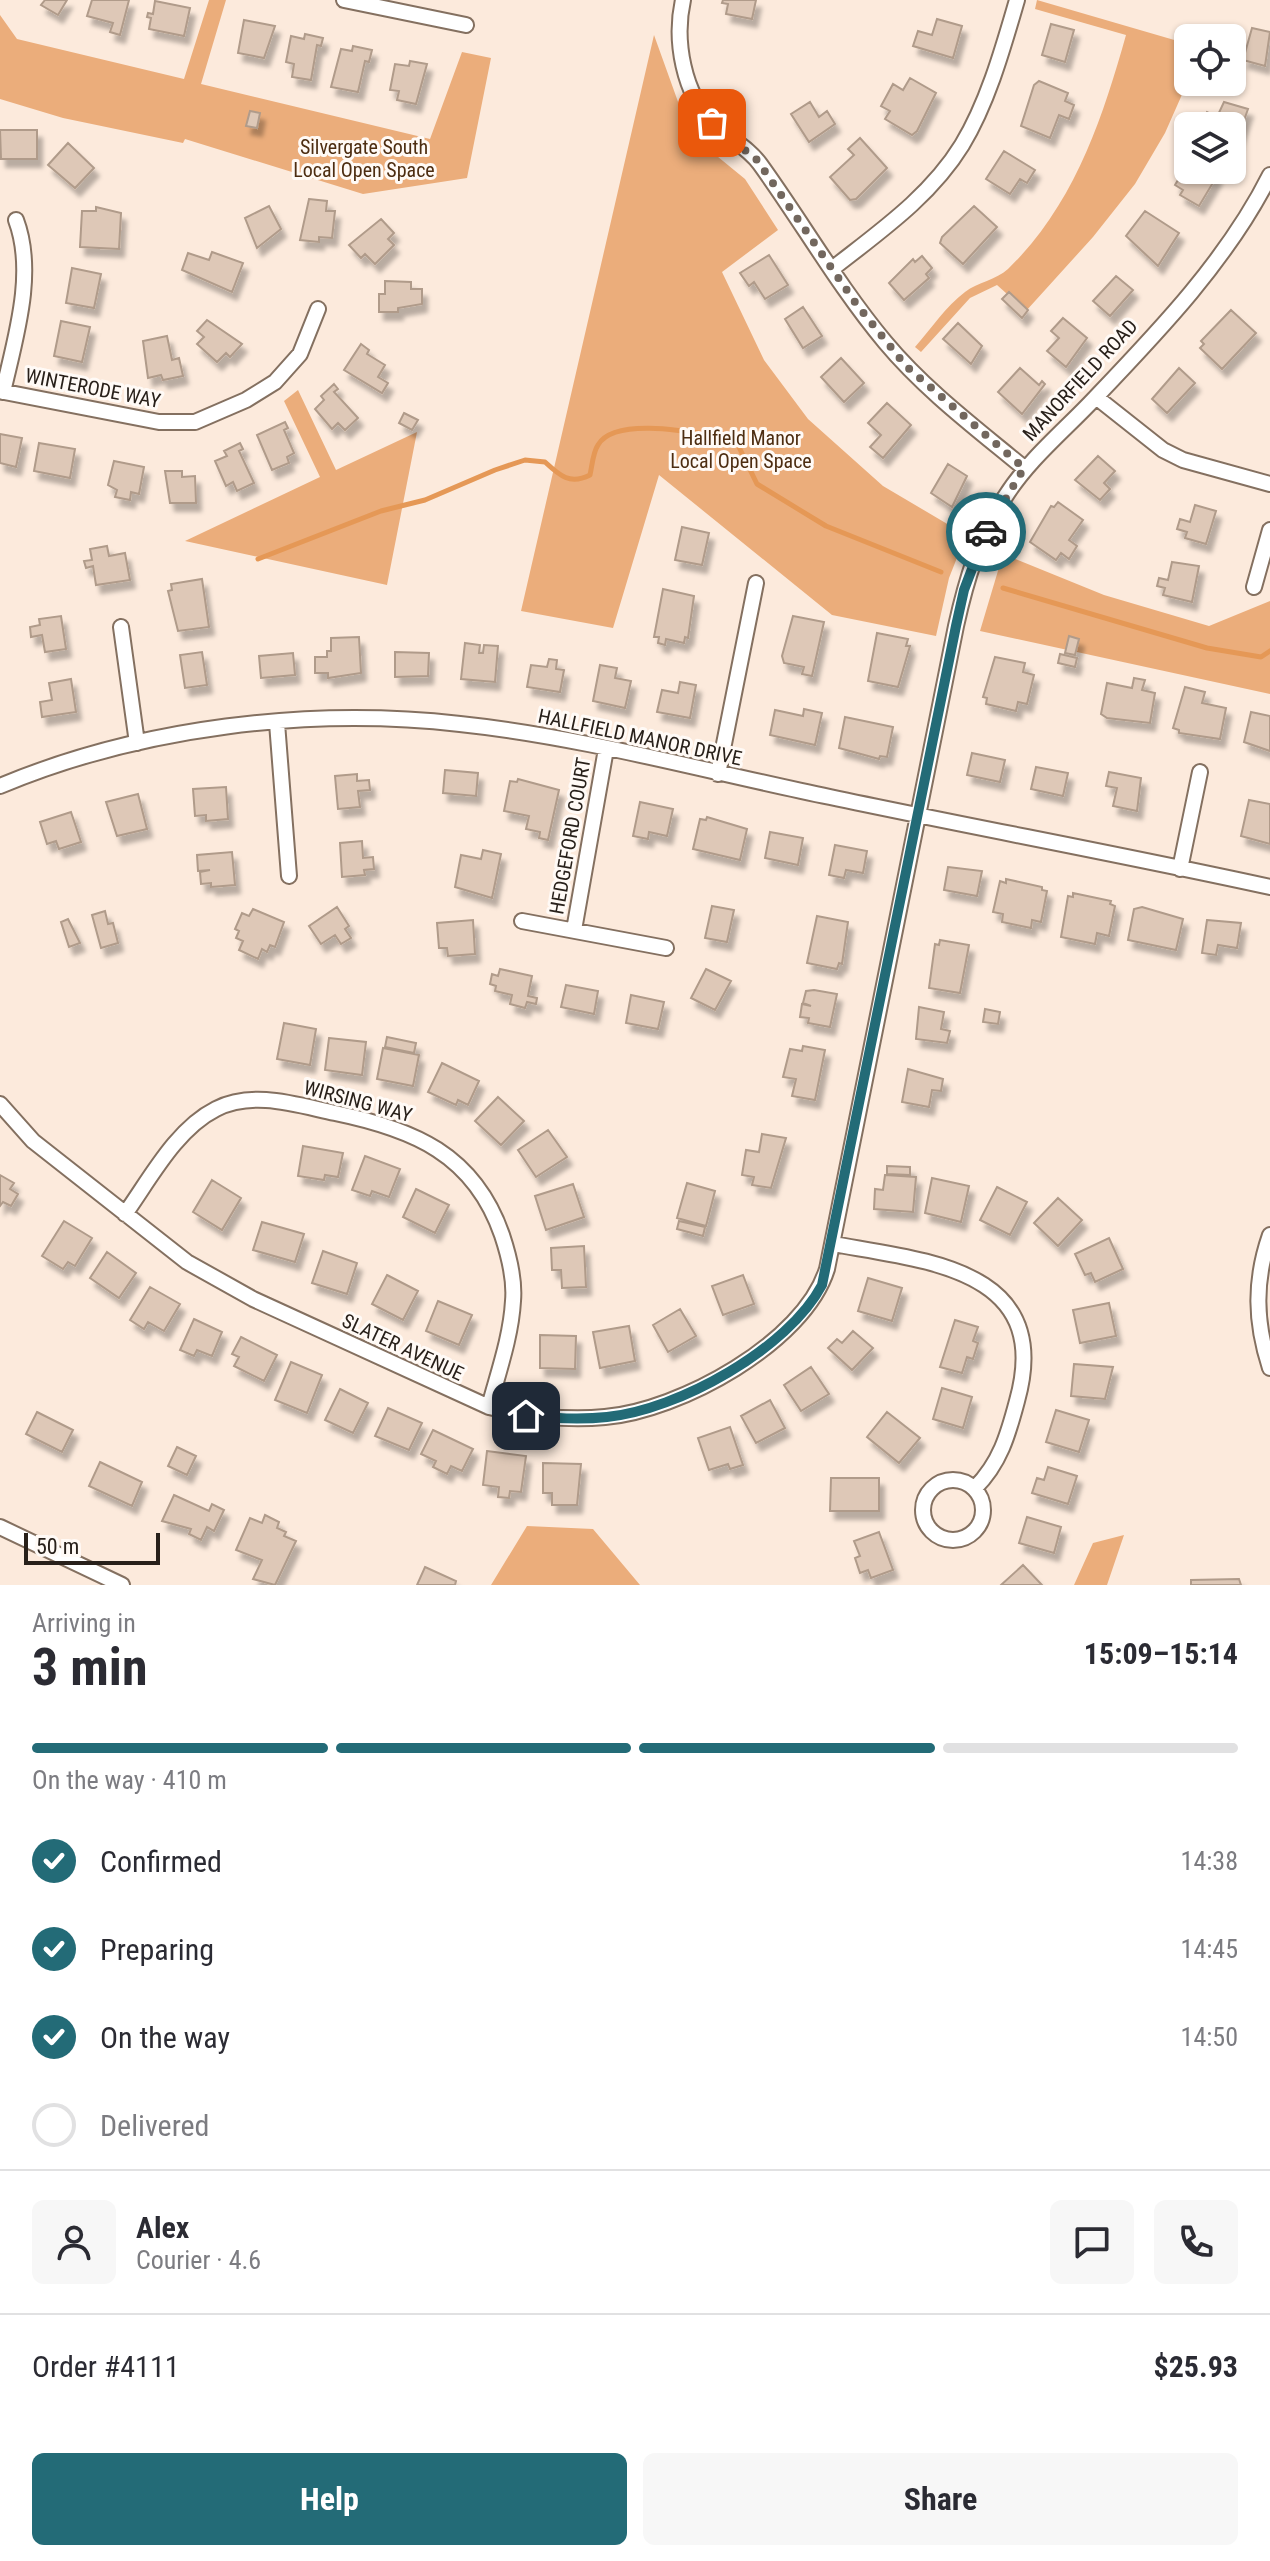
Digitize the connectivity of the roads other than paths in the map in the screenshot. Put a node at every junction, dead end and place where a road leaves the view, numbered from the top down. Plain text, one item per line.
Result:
1 (344, 0) edge
2 (683, 0) edge
3 (1017, 0) edge
4 (382, 4) edge
5 (466, 25) dead end
6 (1270, 175) edge
7 (1263, 203) edge
8 (16, 220) dead end
9 (832, 269) junction
10 (318, 309) dead end
11 (1, 391) edge
12 (1096, 397) junction
13 (1024, 468) junction
14 (1270, 484) edge
15 (1270, 530) edge
16 (756, 583) dead end
17 (1254, 587) dead end
18 (121, 627) dead end
19 (277, 723) junction
20 (137, 743) junction
21 (606, 749) junction
22 (1200, 772) dead end
23 (718, 774) junction
24 (0, 786) edge
25 (919, 816) junction
26 (1180, 869) junction
27 (289, 876) dead end
28 (1270, 887) edge
29 (522, 921) dead end
30 (574, 930) junction
31 (666, 948) dead end
32 (0, 1104) edge
33 (125, 1214) junction
34 (1270, 1235) edge
35 (833, 1244) junction
36 (1270, 1368) edge
37 (489, 1407) junction
38 (975, 1488) junction
39 (0, 1527) edge
40 (122, 1585) edge

1 - 4 street
2 - 9 street
3 - 9 street
4 - 5 street
6 - 7 street, MANORFIELD ROAD
7 - 12 street, MANORFIELD ROAD
8 - 11 street
9 - 13 street
10 - 11 street, WINTERODE WAY
12 - 13 street, MANORFIELD ROAD
12 - 14 street
13 - 25 street, MANORFIELD ROAD
15 - 17 street
16 - 23 street
18 - 20 street
19 - 20 street, HALLFIELD MANOR DRIVE
19 - 21 street, HALLFIELD MANOR DRIVE
19 - 27 street
20 - 24 street, HALLFIELD MANOR DRIVE
21 - 23 street, HALLFIELD MANOR DRIVE
21 - 30 street, HEDGEFORD COURT
22 - 26 street
23 - 25 street, HALLFIELD MANOR DRIVE
25 - 26 street, HALLFIELD MANOR DRIVE
25 - 35 street, MANORFIELD ROAD
26 - 28 street, HALLFIELD MANOR DRIVE
29 - 30 street, HEDGEFORD COURT
30 - 31 street, HEDGEFORD COURT
32 - 33 street, SLATER AVENUE
33 - 37 street, SLATER AVENUE
33 - 37 street, WIRSING WAY
34 - 36 street
35 - 37 street, SLATER AVENUE
35 - 38 street
38 - 38 street
39 - 40 street

